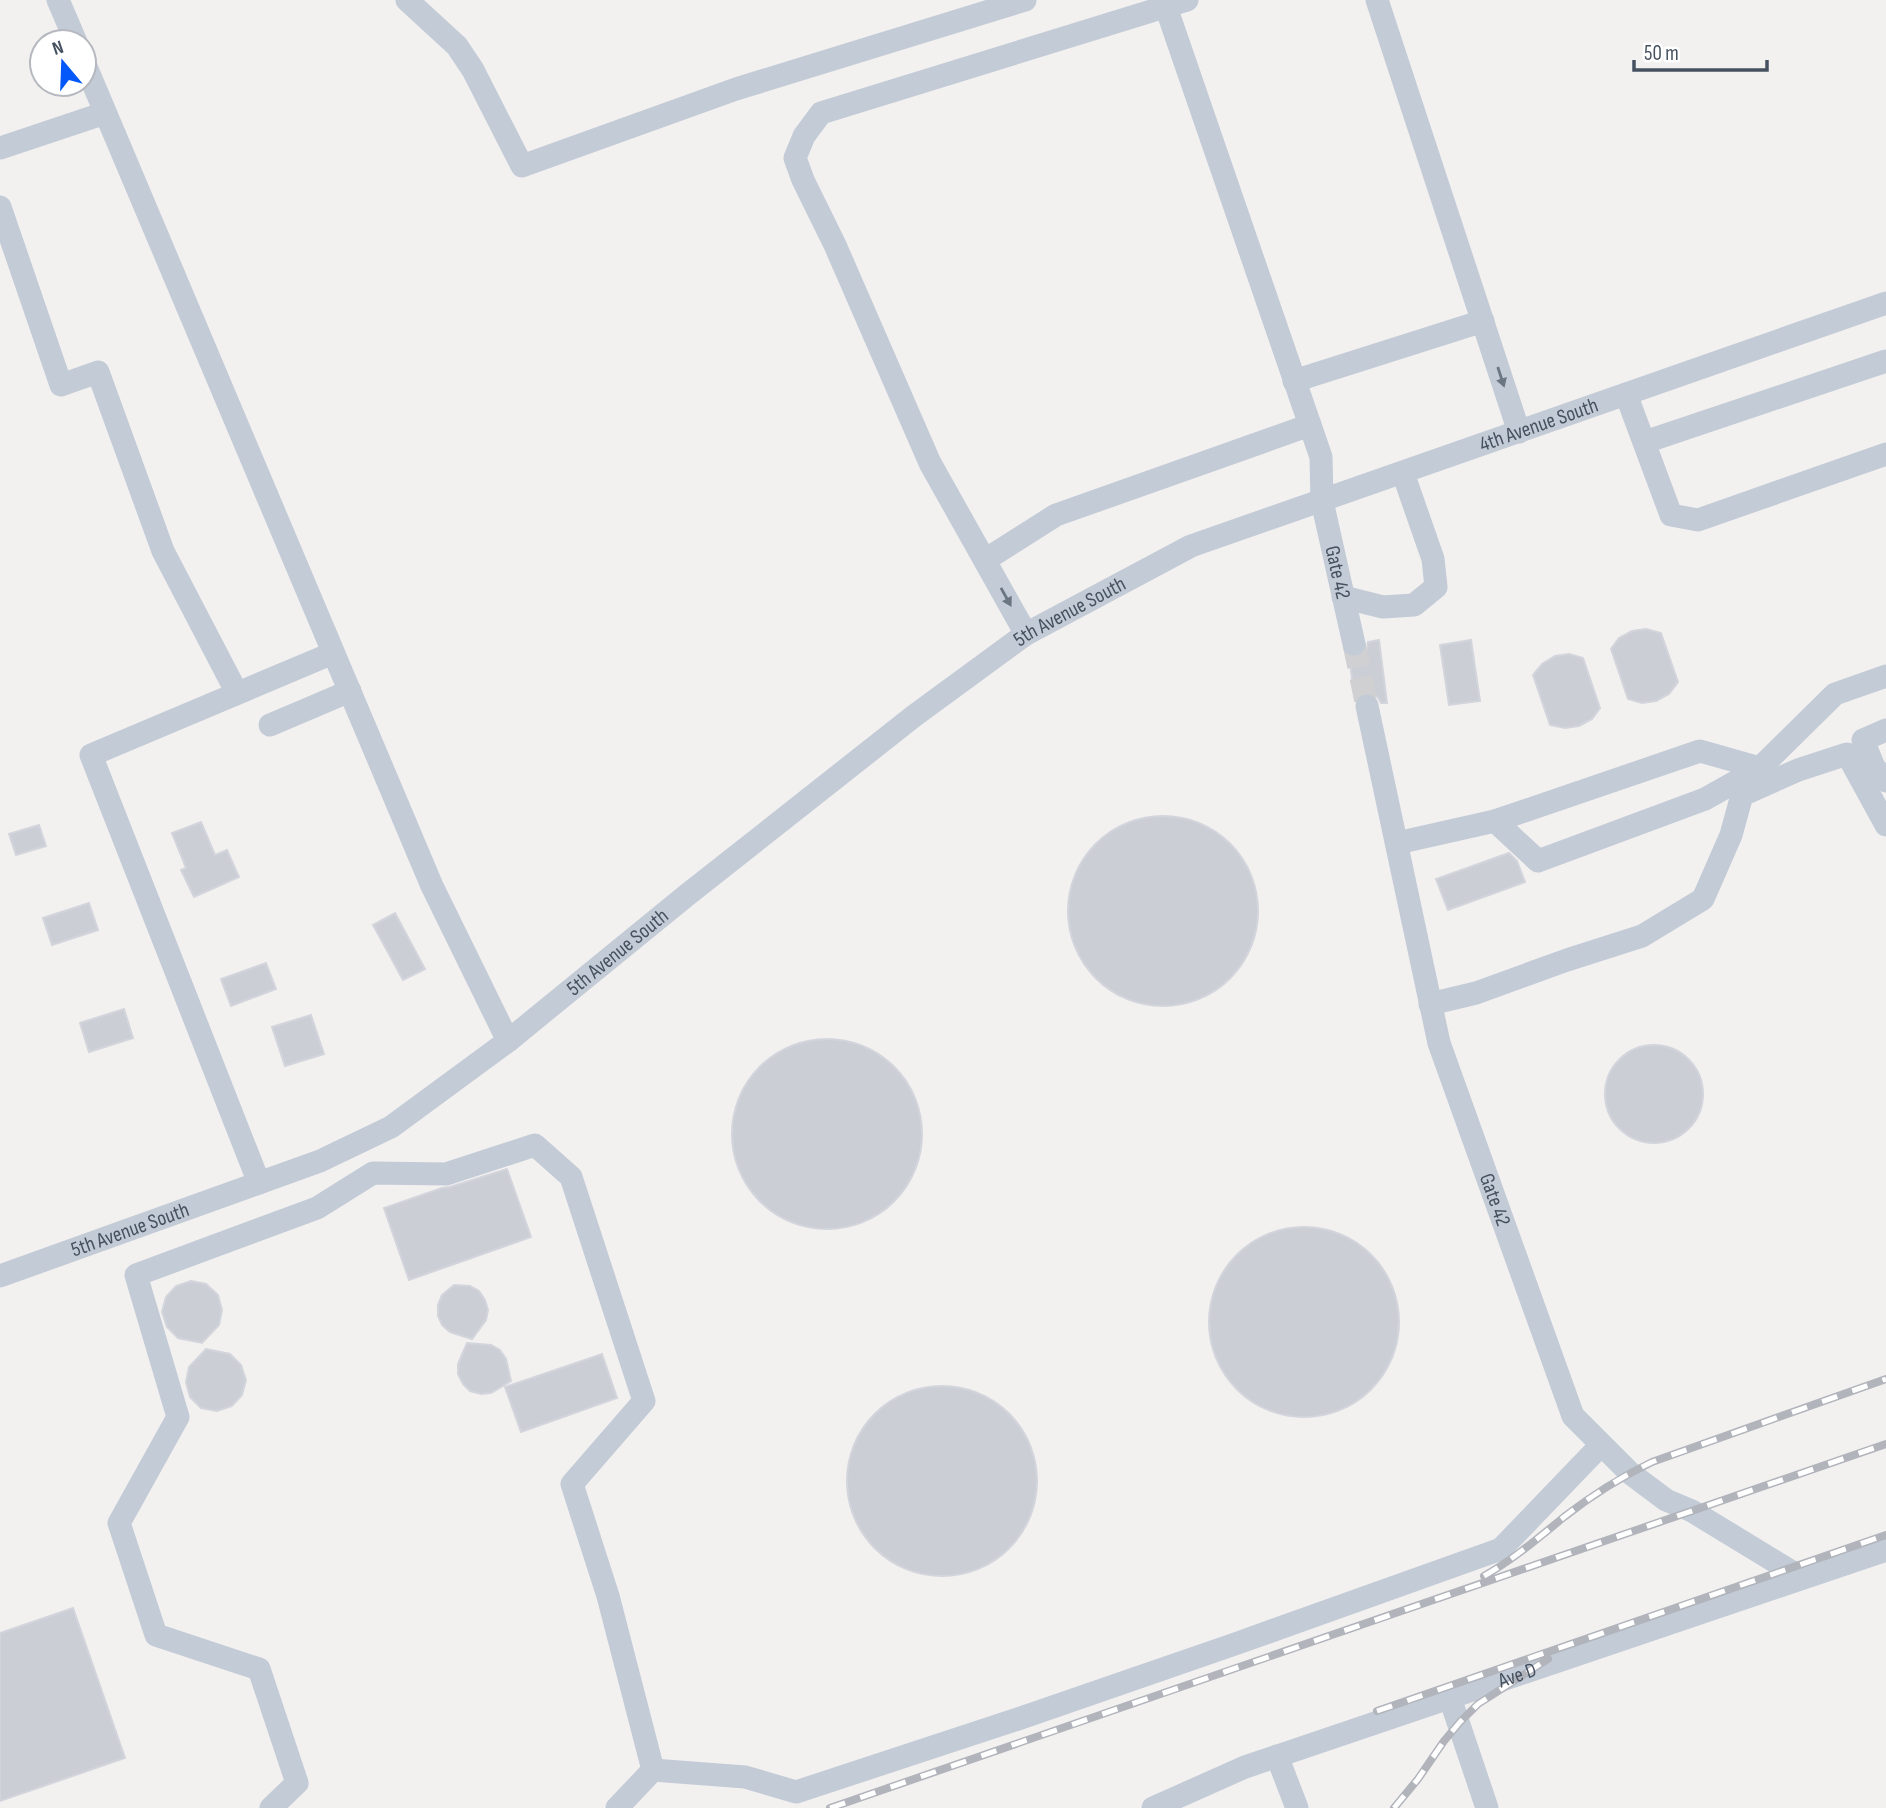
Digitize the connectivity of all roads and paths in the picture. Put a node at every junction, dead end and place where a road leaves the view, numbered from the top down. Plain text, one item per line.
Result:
1 (58, 0) edge
2 (407, 0) edge
3 (1025, 0) edge
4 (1377, 0) edge
5 (1176, 3) edge
6 (70, 28) edge
7 (98, 96) edge
8 (105, 113) junction
9 (0, 148) edge
10 (0, 207) edge
11 (1886, 303) edge
12 (1483, 321) junction
13 (1886, 361) edge
14 (1294, 381) junction
15 (1626, 394) junction
16 (1310, 425) junction
17 (1519, 432) junction
18 (1645, 442) junction
19 (1886, 454) edge
20 (1403, 472) junction
21 (1322, 500) junction
22 (1191, 546) joint
23 (985, 560) junction
24 (1343, 597) junction
25 (1026, 634) junction
26 (1354, 644) tunnel mouth
27 (333, 653) junction
28 (1886, 676) edge
29 (350, 691) junction
30 (237, 694) junction
31 (1367, 706) tunnel mouth
32 (270, 725) dead end
33 (1886, 730) edge
34 (1760, 768) junction
35 (1886, 781) edge
36 (1494, 821) junction
37 (1886, 825) edge
38 (1397, 843) junction
39 (1430, 1004) junction
40 (508, 1041) junction
41 (258, 1183) junction
42 (0, 1276) edge
43 (1601, 1445) junction
44 (1886, 1550) edge
45 (1802, 1578) junction
46 (1450, 1698) junction
47 (1277, 1756) junction
48 (653, 1770) junction
49 (271, 1808) edge
50 (617, 1808) edge
51 (1153, 1808) edge
52 (1297, 1808) edge
53 (1487, 1808) edge

1 - 6 street
2 - 3 street
4 - 12 street
5 - 14 street, Gate 42
5 - 23 street
7 - 8 street
8 - 9 street
8 - 27 street
10 - 30 street
11 - 15 street, 4th Avenue South
12 - 14 street
12 -> 17 street
13 - 18 street
14 - 16 street, Gate 42
15 - 17 street, 4th Avenue South
15 - 18 street
16 - 21 street, Gate 42
16 - 23 street
17 - 20 street, 4th Avenue South
18 - 19 street
20 - 21 street, 4th Avenue South
20 - 24 street
21 - 22 street, 4th Avenue South
21 - 24 street, Gate 42
22 - 25 street, 5th Avenue South
23 -> 25 street
24 - 26 street, Gate 42
25 - 40 street, 5th Avenue South
27 - 29 street
27 - 30 street
28 - 34 street
29 - 32 street
29 - 40 street
30 - 41 street
31 - 38 street, Gate 42
33 - 35 street
34 - 36 street
34 - 36 street
36 - 38 street
37 - 39 street
38 - 39 street, Gate 42
39 - 43 street, Gate 42
40 - 41 street, 5th Avenue South
41 - 42 street, 5th Avenue South
43 - 45 street, Gate 42
43 - 48 street
44 - 45 street, Ave D
45 - 46 street, Ave D
46 - 47 street, Ave D
46 - 53 street
47 - 51 street, Ave D
47 - 52 street
48 - 49 street
48 - 50 street

